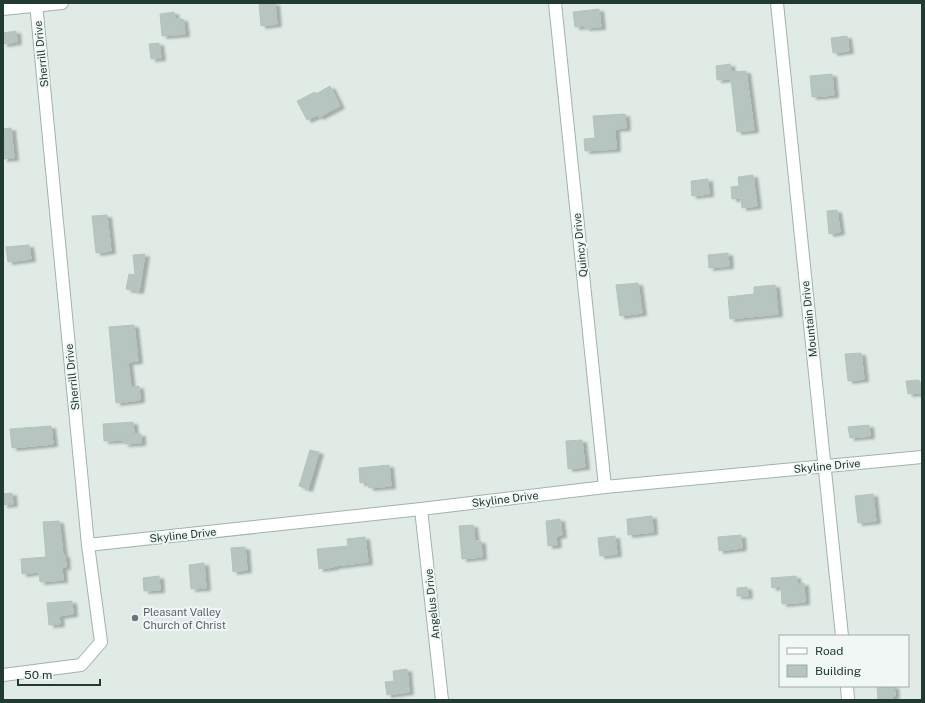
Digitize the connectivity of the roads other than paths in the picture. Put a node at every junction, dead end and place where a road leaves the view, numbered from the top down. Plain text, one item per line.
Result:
1 (62, 3) edge
2 (555, 3) edge
3 (777, 3) edge
4 (36, 4) edge
5 (3, 9) edge
6 (922, 457) edge
7 (824, 466) junction
8 (605, 487) junction
9 (422, 508) junction
10 (88, 545) junction
11 (842, 635) edge
12 (3, 675) edge
13 (847, 687) edge
14 (442, 700) edge
15 (848, 700) edge

1 - 4 street
2 - 8 street, Quincy Drive
3 - 7 street, Mountain Drive
4 - 5 street
4 - 10 street, Sherrill Drive
6 - 7 street, Skyline Drive
7 - 8 street, Skyline Drive
7 - 11 street, Mountain Drive
8 - 9 street, Skyline Drive
9 - 10 street, Skyline Drive
9 - 14 street, Angelus Drive
10 - 12 street, Sherrill Drive
13 - 15 street

